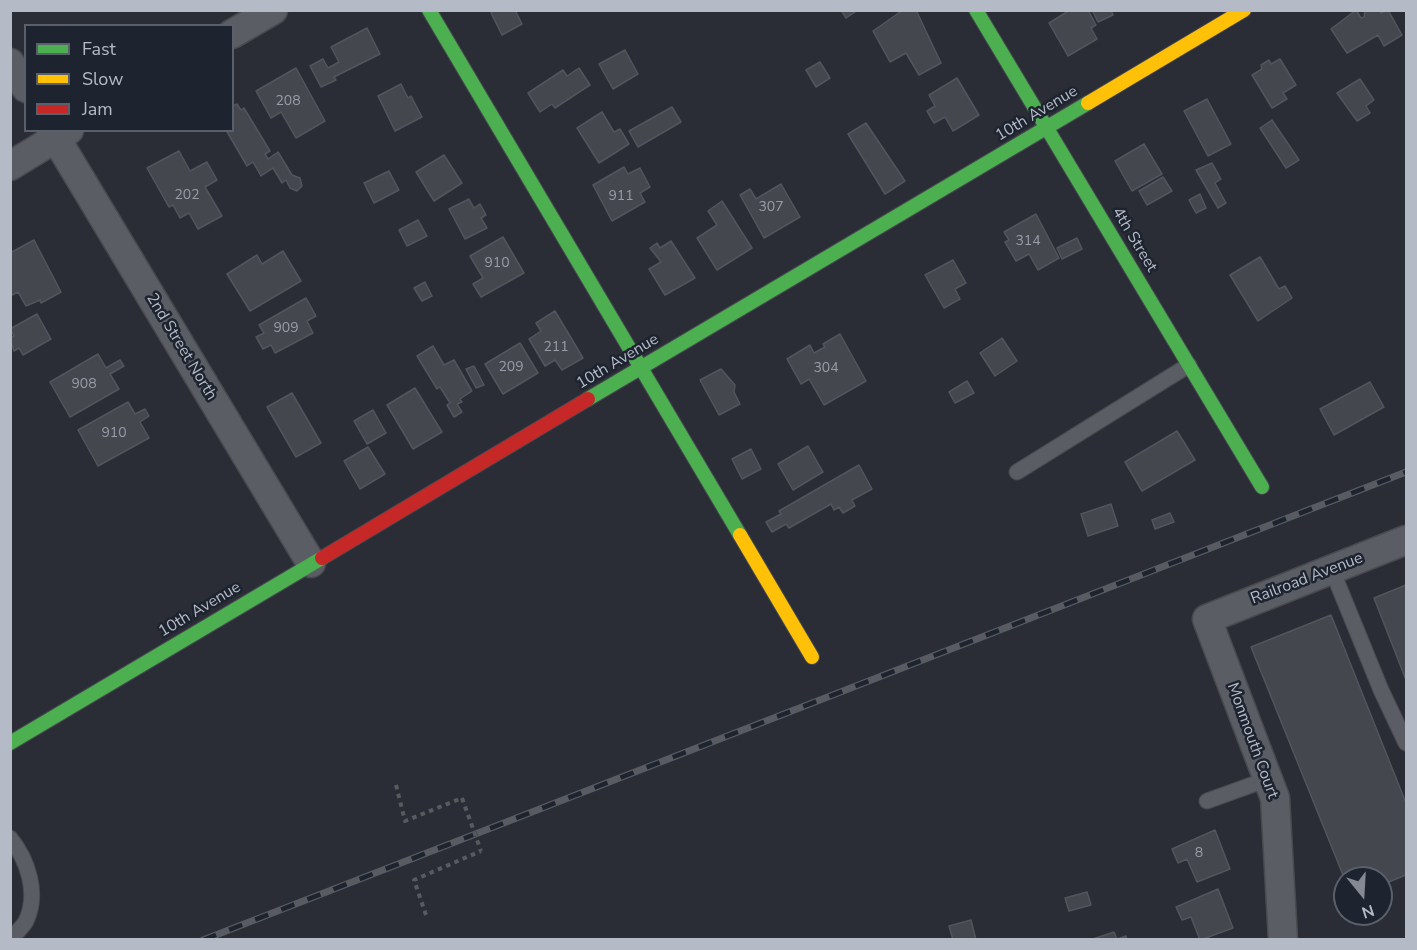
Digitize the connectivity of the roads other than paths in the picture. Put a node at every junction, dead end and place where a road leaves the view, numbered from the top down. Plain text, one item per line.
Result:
1 (273, 10) edge
2 (429, 10) edge
3 (976, 10) edge
4 (1244, 10) edge
5 (234, 33) edge
6 (10, 63) edge
7 (24, 85) edge
8 (1048, 127) junction
9 (59, 133) edge
10 (10, 166) edge
11 (1189, 365) junction
12 (640, 368) junction
13 (1017, 472) dead end
14 (1262, 487) dead end
15 (1407, 540) edge
16 (1332, 570) junction
17 (314, 572) junction
18 (1207, 618) joint
19 (812, 657) dead end
20 (10, 743) edge
21 (1407, 743) edge
22 (1268, 779) junction
23 (1207, 801) dead end
24 (10, 838) edge
25 (10, 939) edge
26 (1283, 939) edge

1 - 5 street
2 - 12 street
3 - 8 street, 4th Street
4 - 8 street, 10th Avenue
6 - 7 street
8 - 11 street, 4th Street
8 - 12 street, 10th Avenue
9 - 10 street
9 - 17 street, 2nd Street North
11 - 13 lane
11 - 14 street, 4th Street
12 - 17 street, 10th Avenue
12 - 19 street
15 - 16 street, Railroad Avenue
16 - 18 street, Railroad Avenue
16 - 21 lane
17 - 20 street, 10th Avenue
18 - 22 street, Monmouth Court
22 - 23 lane
22 - 26 street, Monmouth Court
24 - 25 lane

